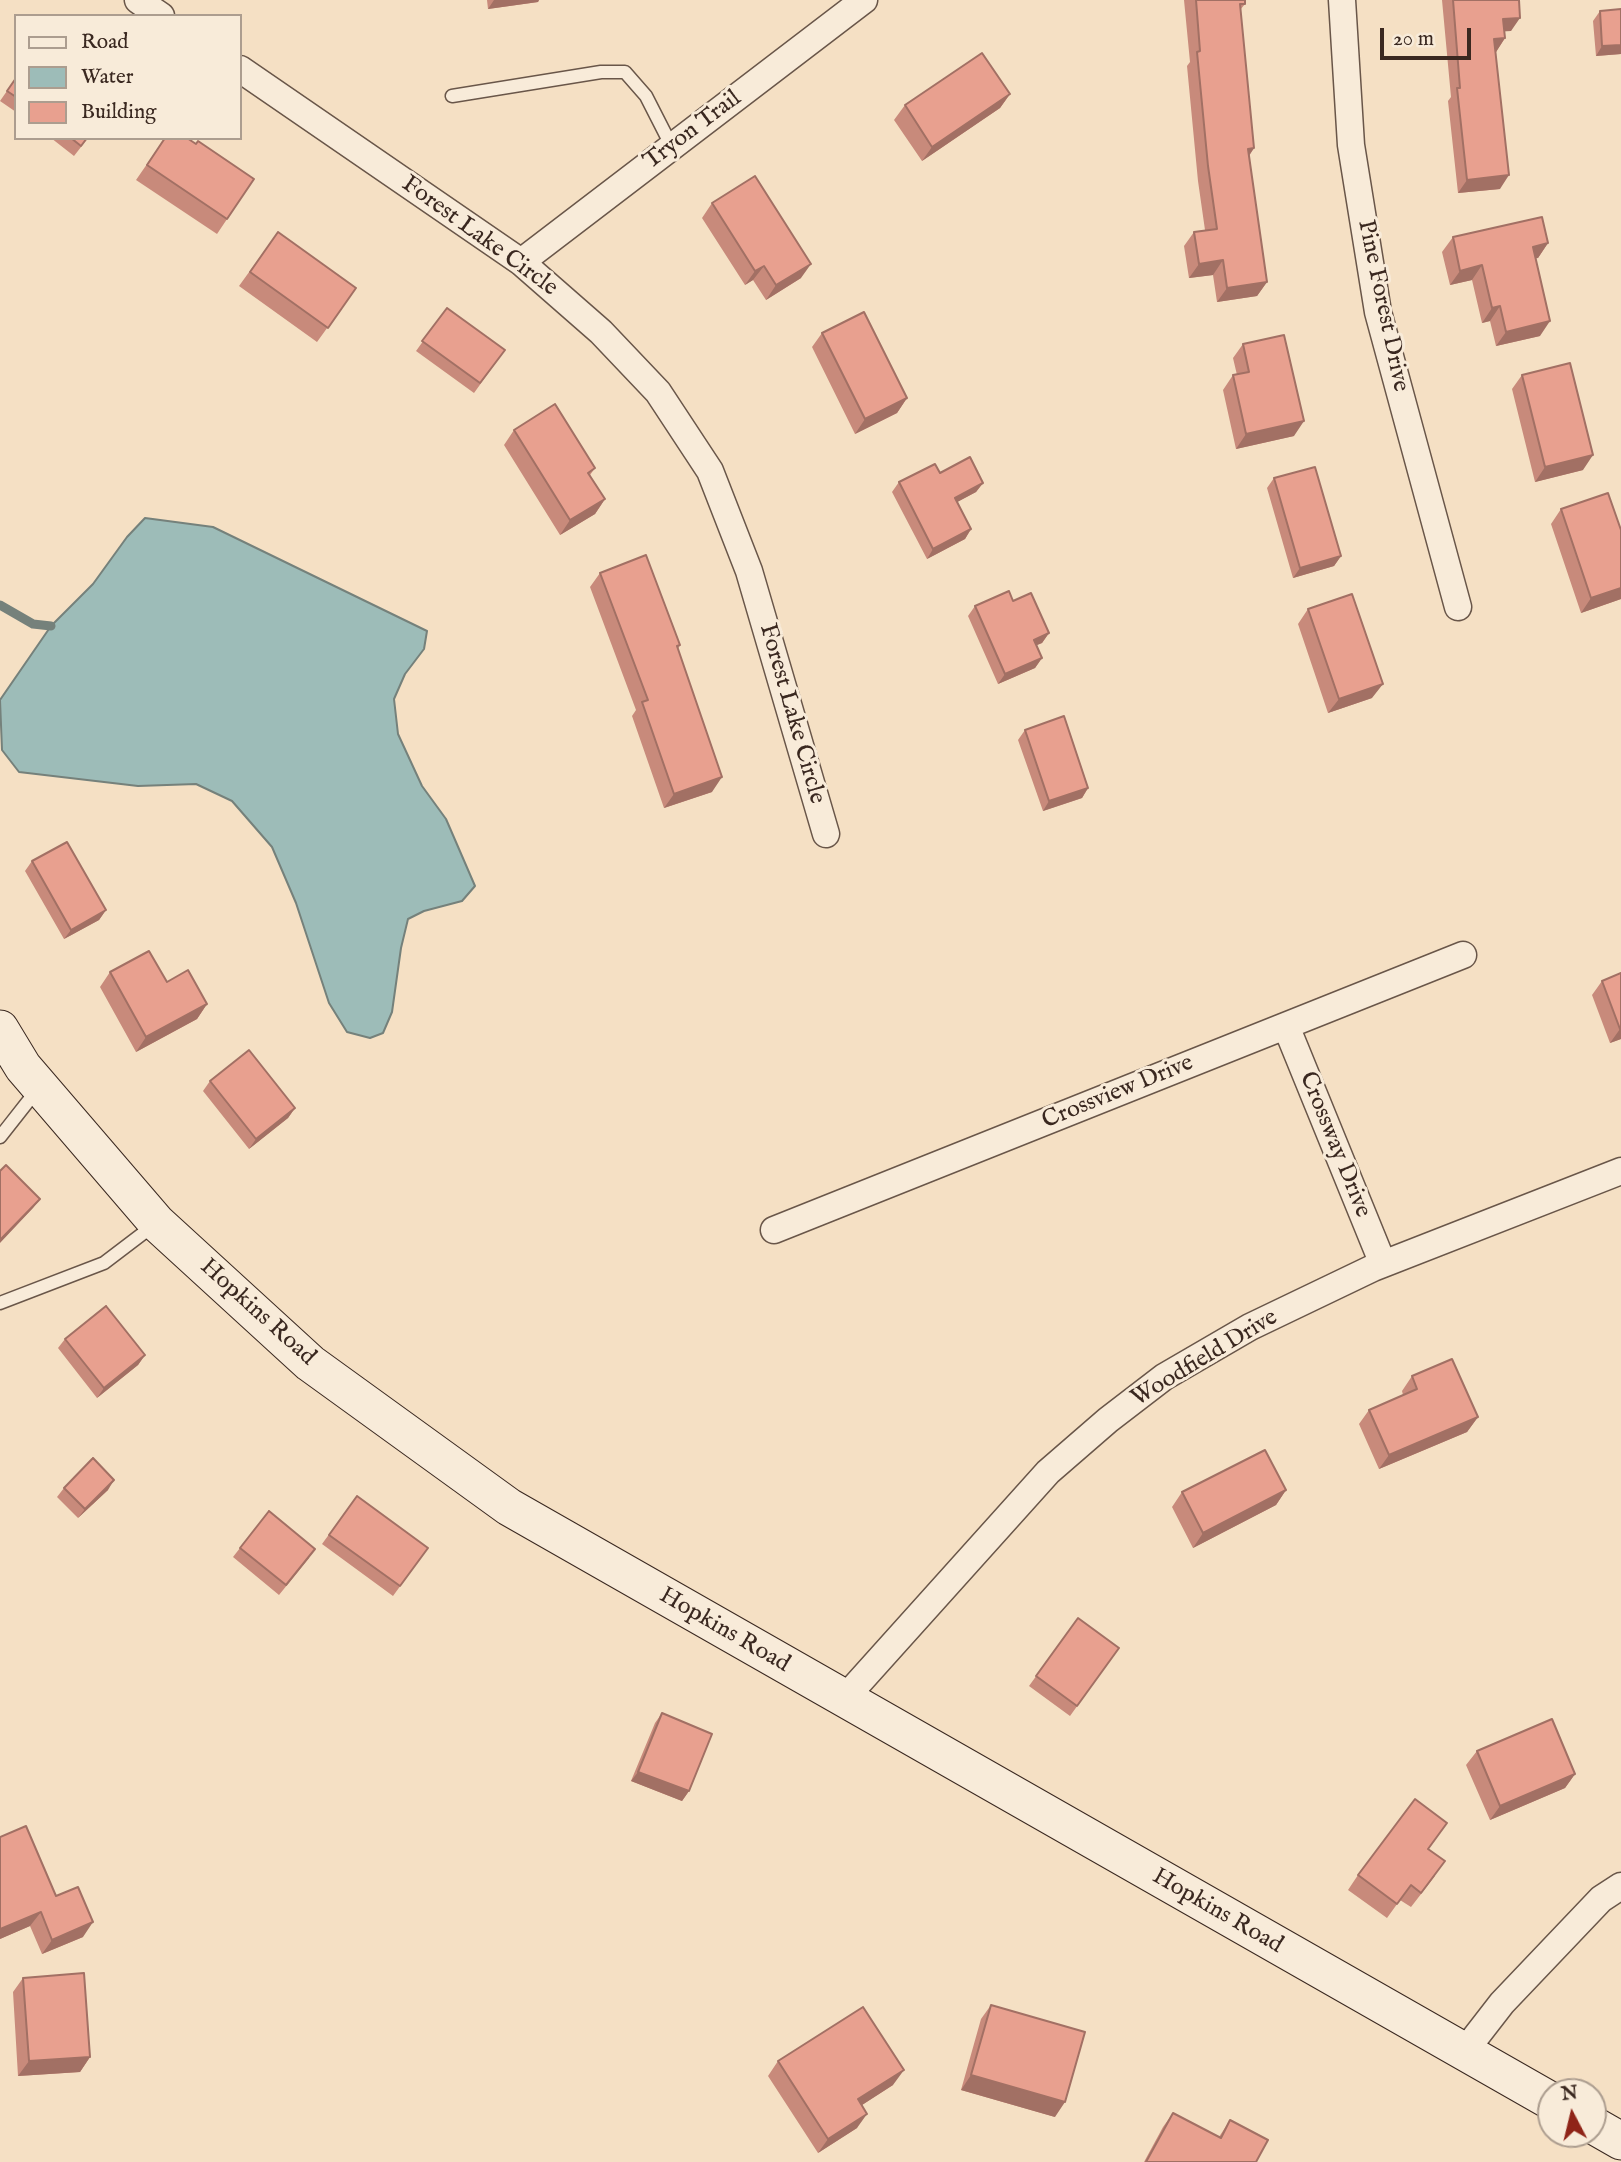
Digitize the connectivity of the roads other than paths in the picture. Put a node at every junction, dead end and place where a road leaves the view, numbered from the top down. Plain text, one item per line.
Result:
1 (138, 0) edge
2 (864, 0) edge
3 (1342, 0) edge
4 (158, 14) edge
5 (242, 70) edge
6 (452, 96) dead end
7 (672, 147) junction
8 (521, 262) junction
9 (1458, 607) dead end
10 (826, 834) dead end
11 (1463, 955) dead end
12 (1286, 1026) junction
13 (0, 1029) edge
14 (40, 1087) junction
15 (0, 1136) edge
16 (1621, 1171) edge
17 (157, 1223) junction
18 (774, 1230) dead end
19 (1383, 1264) junction
20 (0, 1303) edge
21 (844, 1699) junction
22 (1621, 1886) edge
23 (1464, 2053) junction
24 (1537, 2093) edge

1 - 4 street
2 - 7 street, Tryon Trail
3 - 9 street, Pine Forest Drive
5 - 8 street, Forest Lake Circle
6 - 7 lane
7 - 8 street, Tryon Trail
8 - 10 street, Forest Lake Circle
11 - 12 street, Crossview Drive
12 - 18 street, Crossview Drive
12 - 19 street, Crossway Drive
13 - 14 main road, Hopkins Road
14 - 15 lane
14 - 17 main road, Hopkins Road
16 - 19 street, Woodfield Drive
17 - 20 lane
17 - 21 main road, Hopkins Road
19 - 21 street, Woodfield Drive
21 - 23 main road, Hopkins Road
22 - 23 street
23 - 24 main road, Hopkins Road

